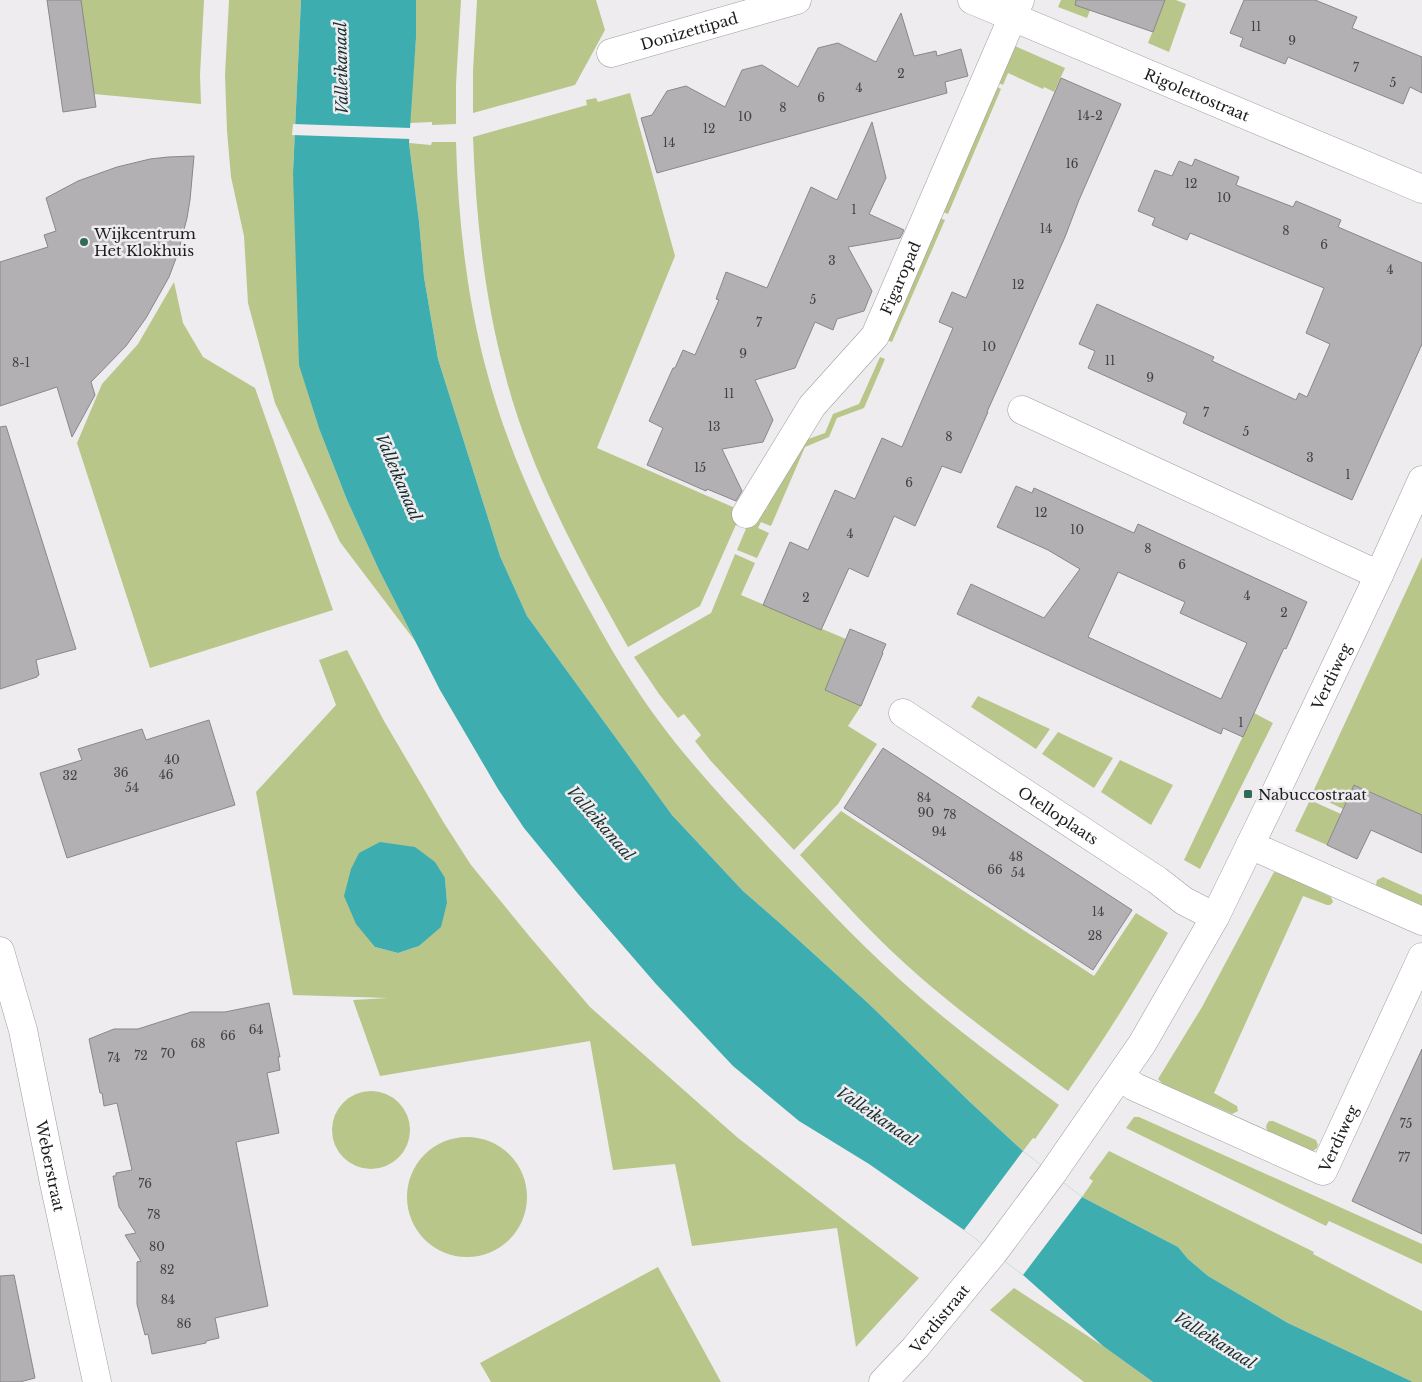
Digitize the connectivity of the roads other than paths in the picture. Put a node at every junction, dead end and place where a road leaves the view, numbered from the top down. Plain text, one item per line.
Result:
1 (797, 0) edge
2 (972, 0) edge
3 (1016, 9) edge
4 (612, 53) dead end
5 (1422, 189) edge
6 (1022, 410) dead end
7 (1422, 480) edge
8 (1416, 510) edge
9 (746, 514) dead end
10 (1379, 575) junction
11 (903, 713) dead end
12 (1250, 845) junction
13 (1215, 917) junction
14 (1422, 921) edge
15 (0, 952) edge
16 (1422, 957) edge
17 (8, 1009) edge
18 (1120, 1077) junction
19 (994, 1252) joint
20 (97, 1382) edge
21 (883, 1382) edge

1 - 4 street, Donizettipad
2 - 3 street, Rigolettostraat
3 - 5 street, Rigolettostraat
3 - 9 street, Figaropad
6 - 10 street
7 - 8 street, Verdiweg
8 - 10 street, Verdiweg
10 - 12 street, Verdiweg
11 - 13 street, Otelloplaats
12 - 13 street, Verdiweg
12 - 14 street
13 - 18 street, Verdiweg
15 - 17 street, Weberstraat
16 - 18 street, Verdiweg
17 - 20 street, Weberstraat
18 - 19 street, Verdiweg
19 - 21 street, Verdistraat

